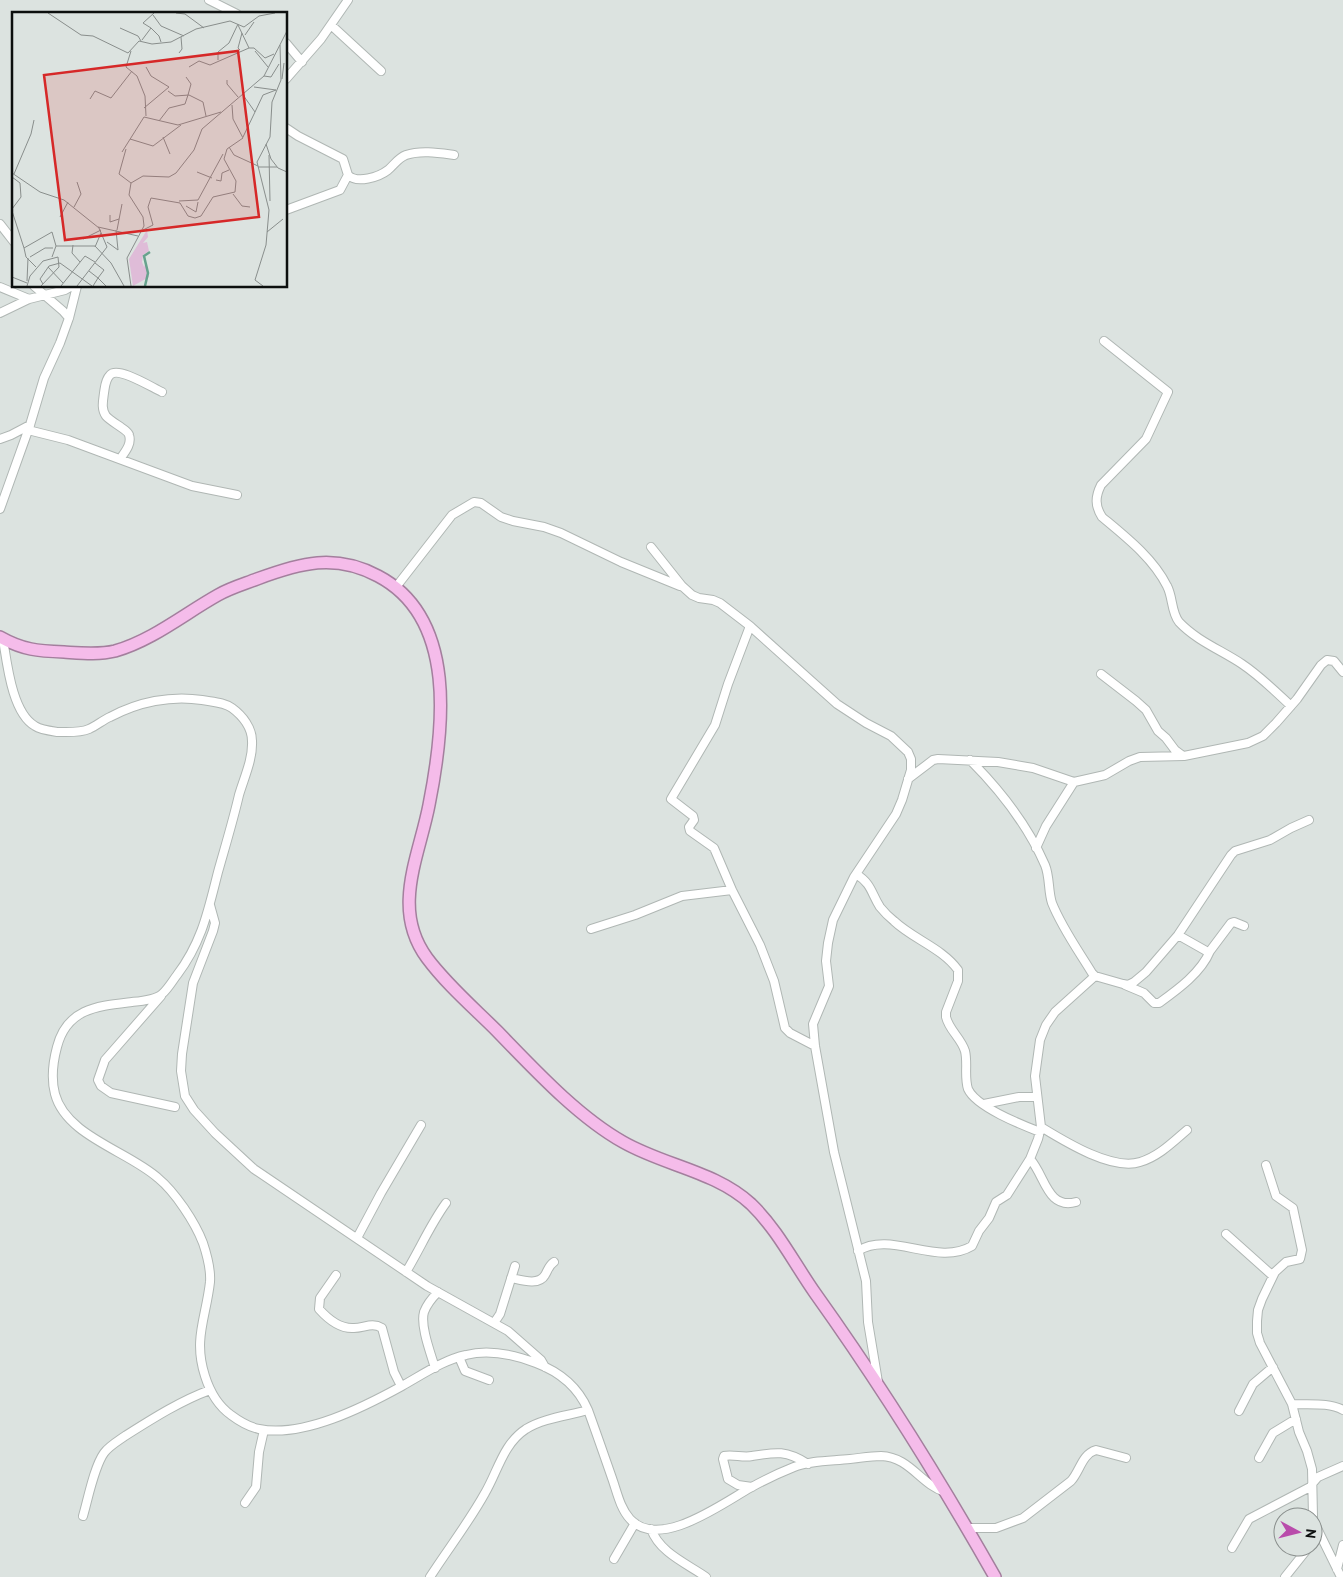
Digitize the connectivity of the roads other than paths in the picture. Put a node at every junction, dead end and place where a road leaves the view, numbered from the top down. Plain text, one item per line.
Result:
1 (209, 0) edge
2 (348, 0) edge
3 (233, 12) edge
4 (332, 24) junction
5 (288, 45) edge
6 (302, 62) junction
7 (380, 71) dead end
8 (288, 77) edge
9 (288, 129) edge
10 (454, 155) dead end
11 (348, 175) junction
12 (288, 209) edge
13 (0, 224) edge
14 (12, 239) edge
15 (0, 287) edge
16 (36, 288) edge
17 (66, 288) edge
18 (76, 288) edge
19 (44, 296) junction
20 (29, 299) junction
21 (0, 313) edge
22 (69, 318) junction
23 (1104, 341) dead end
24 (162, 392) dead end
25 (29, 428) junction
26 (0, 439) edge
27 (120, 459) junction
28 (237, 495) dead end
29 (0, 509) edge
30 (651, 547) dead end
31 (682, 586) junction
32 (396, 587) junction
33 (750, 626) junction
34 (2, 638) edge
35 (1343, 672) edge
36 (1101, 674) dead end
37 (1291, 706) junction
38 (1183, 756) junction
39 (970, 760) junction
40 (908, 779) junction
41 (1074, 782) junction
42 (1309, 820) dead end
43 (1036, 848) junction
44 (856, 874) junction
45 (732, 890) junction
46 (210, 905) junction
47 (1244, 926) dead end
48 (591, 930) dead end
49 (1178, 935) junction
50 (1210, 951) junction
51 (1095, 976) junction
52 (1123, 984) junction
53 (162, 995) junction
54 (815, 1046) junction
55 (1036, 1097) junction
56 (984, 1104) junction
57 (175, 1107) dead end
58 (422, 1125) dead end
59 (1041, 1129) junction
60 (1187, 1130) dead end
61 (1030, 1159) junction
62 (1266, 1164) dead end
63 (1076, 1202) dead end
64 (446, 1203) dead end
65 (1226, 1234) dead end
66 (357, 1238) junction
67 (858, 1251) junction
68 (554, 1262) dead end
69 (515, 1266) dead end
70 (406, 1272) junction
71 (336, 1275) dead end
72 (1273, 1276) junction
73 (511, 1278) junction
74 (438, 1292) junction
75 (494, 1323) junction
76 (458, 1357) junction
77 (545, 1367) junction
78 (1273, 1367) junction
79 (435, 1368) junction
80 (489, 1380) dead end
81 (401, 1386) junction
82 (879, 1389) junction
83 (210, 1390) junction
84 (1292, 1404) junction
85 (588, 1410) junction
86 (1343, 1410) edge
87 (1239, 1411) dead end
88 (1296, 1419) junction
89 (264, 1430) junction
90 (1126, 1458) dead end
91 (1259, 1458) dead end
92 (808, 1464) junction
93 (1343, 1466) edge
94 (1312, 1485) junction
95 (752, 1487) junction
96 (947, 1493) junction
97 (245, 1503) dead end
98 (1313, 1507) edge
99 (83, 1516) dead end
100 (635, 1523) junction
101 (967, 1528) junction
102 (651, 1529) junction
103 (1323, 1543) edge
104 (1343, 1546) edge
105 (1232, 1548) dead end
106 (1301, 1557) edge
107 (614, 1559) dead end
108 (1336, 1569) junction
109 (990, 1574) edge
110 (430, 1577) edge
111 (706, 1577) edge
112 (1285, 1577) edge
113 (1341, 1577) edge

1 - 3 street
2 - 4 street
4 - 6 street
4 - 7 street
5 - 6 street
6 - 8 street
9 - 11 street
10 - 11 street
11 - 12 street
13 - 14 street
15 - 20 street
16 - 19 street
17 - 19 street
18 - 22 street
19 - 20 street
19 - 22 street
20 - 21 street
22 - 25 street
23 - 37 street
24 - 27 street
25 - 26 street
25 - 27 street
25 - 29 street
27 - 28 street
30 - 31 street
31 - 32 street
31 - 33 street
32 - 34 highway
32 - 82 highway
33 - 40 street
33 - 45 street
34 - 46 street
35 - 37 street
36 - 38 street
37 - 38 street
38 - 41 street
39 - 40 street
39 - 41 street
39 - 43 street
40 - 44 street
41 - 43 street
42 - 49 street
43 - 51 street
44 - 54 street
44 - 56 street
45 - 48 street
45 - 54 street
46 - 53 street
46 - 66 street
47 - 50 street
49 - 50 street
49 - 52 street
50 - 52 street
51 - 52 street
51 - 55 street
53 - 57 street
53 - 83 street
54 - 67 street
55 - 56 street
55 - 59 street
56 - 59 street
58 - 66 street
59 - 60 street
59 - 61 street
61 - 63 street
61 - 67 street
62 - 72 street
64 - 70 street
65 - 72 street
66 - 70 street
67 - 82 street
68 - 73 street
69 - 73 street
70 - 74 street
71 - 81 street
72 - 78 street
73 - 75 street
74 - 75 street
74 - 79 street
75 - 77 street
76 - 77 street
76 - 79 street
76 - 80 street
77 - 85 street
78 - 84 street
78 - 87 street
79 - 81 street
81 - 89 street
82 - 96 highway
83 - 89 street
83 - 99 street
84 - 86 street
84 - 88 street
85 - 100 street
85 - 110 street
88 - 91 street
88 - 94 street
89 - 97 street
90 - 101 street
92 - 95 street
92 - 95 street
92 - 96 street
93 - 94 street
94 - 98 street
94 - 105 street
95 - 102 street
96 - 101 highway
100 - 102 street
100 - 107 street
101 - 109 highway
102 - 111 street
103 - 108 street
104 - 108 street
106 - 112 street
108 - 113 street

